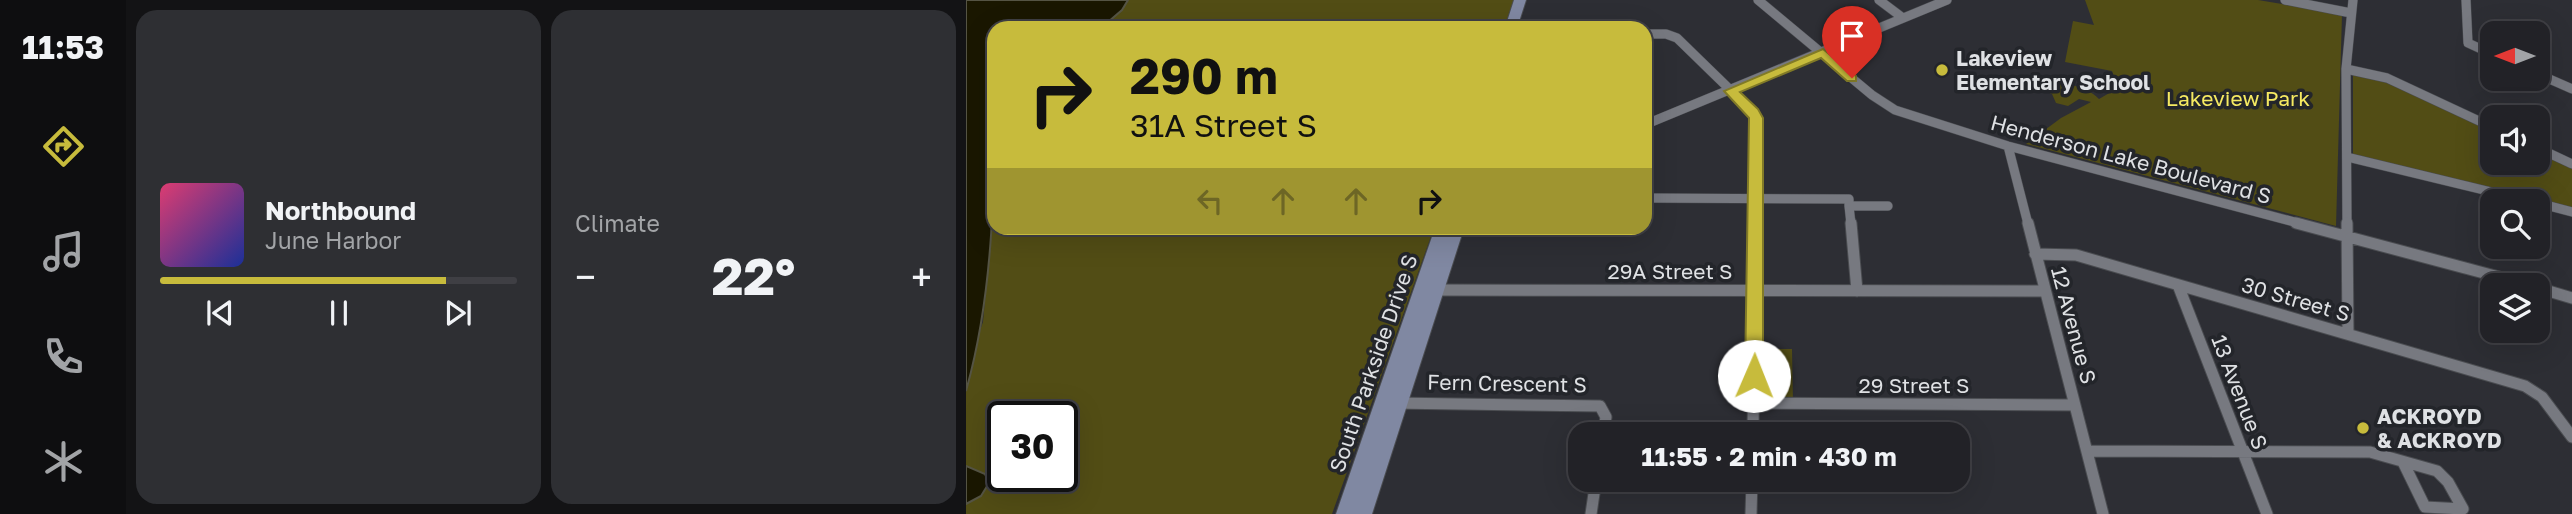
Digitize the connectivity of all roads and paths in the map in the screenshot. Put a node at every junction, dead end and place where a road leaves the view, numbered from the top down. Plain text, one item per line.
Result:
1 (1520, 0) edge
2 (1530, 0) edge
3 (1758, 0) edge
4 (1879, 0) edge
5 (1947, 0) edge
6 (2286, 0) edge
7 (2353, 0) edge
8 (2466, 0) edge
9 (2351, 13) junction
10 (1903, 18) junction
11 (1513, 21) edge
12 (1522, 21) edge
13 (1652, 34) edge
14 (2480, 48) edge
15 (1823, 53) junction
16 (2346, 69) junction
17 (2550, 79) edge
18 (2572, 89) edge
19 (1731, 91) junction
20 (1652, 119) edge
21 (2480, 121) edge
22 (2008, 146) junction
23 (2550, 154) edge
24 (2347, 157) junction
25 (2572, 164) edge
26 (2480, 189) edge
27 (1652, 198) edge
28 (1756, 199) junction
29 (1849, 206) junction
30 (1888, 206) dead end
31 (2550, 206) edge
32 (2572, 212) edge
33 (1441, 235) edge
34 (1453, 235) edge
35 (2346, 236) junction
36 (2035, 254) junction
37 (2484, 273) edge
38 (2178, 285) junction
39 (1429, 290) junction
40 (1756, 291) junction
41 (1857, 291) junction
42 (2045, 291) junction
43 (2550, 292) edge
44 (2572, 298) edge
45 (2348, 334) junction
46 (1390, 403) junction
47 (1754, 404) junction
48 (2074, 405) junction
49 (1605, 422) edge
50 (1753, 422) edge
51 (2572, 437) edge
52 (2087, 451) junction
53 (2242, 451) junction
54 (2403, 463) junction
55 (1594, 492) edge
56 (1752, 492) edge
57 (1346, 514) edge
58 (1362, 514) edge
59 (1591, 514) edge
60 (1751, 514) edge
61 (2103, 514) edge
62 (2267, 514) edge

1 - 11 main road
2 - 12 main road
3 - 15 street, Henderson Lake Boulevard S
4 - 10 street
5 - 10 street
6 - 9 street
7 - 9 street
8 - 14 street
9 - 16 street
10 - 15 street
13 - 19 street
15 - 19 street
15 - 22 street, Henderson Lake Boulevard S
16 - 21 street
16 - 24 street
17 - 18 street
19 - 20 street
19 - 28 street
22 - 35 street, Henderson Lake Boulevard S
22 - 36 street, 12 Avenue S
23 - 25 street
24 - 26 street
24 - 35 street
27 - 28 street
28 - 29 street
28 - 40 street
29 - 30 street
29 - 41 street
31 - 32 street
33 - 39 main road, South Parkside Drive S
34 - 39 main road, South Parkside Drive S
35 - 37 street, Henderson Lake Boulevard S
35 - 45 street
36 - 38 street, 30 Street S
36 - 42 street, 12 Avenue S
38 - 45 street, 30 Street S
38 - 53 street, 13 Avenue S
39 - 40 street, 29A Street S
39 - 46 main road, South Parkside Drive S
40 - 41 street, 29A Street S
40 - 47 street
41 - 42 street, 29A Street S
42 - 48 street, 12 Avenue S
43 - 44 street
45 - 51 street, 30 Street S
46 - 49 street, Fern Crescent S
46 - 57 main road, South Parkside Drive S
46 - 58 main road, South Parkside Drive S
47 - 48 street, 29 Street S
47 - 50 street
48 - 52 street, 12 Avenue S
52 - 53 street
52 - 61 street, 12 Avenue S
53 - 54 street
53 - 62 street, 13 Avenue S
54 - 54 street
55 - 59 street
56 - 60 street

